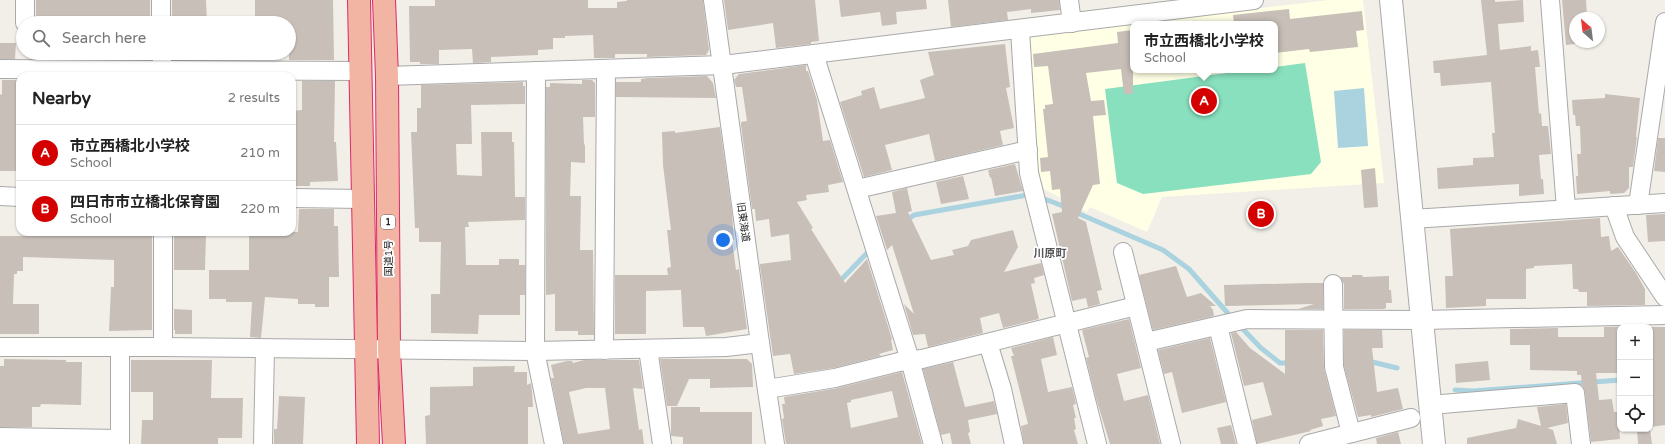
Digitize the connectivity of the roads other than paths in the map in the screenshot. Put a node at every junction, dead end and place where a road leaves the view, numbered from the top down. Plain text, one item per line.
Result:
1 (25, 0) edge
2 (161, 0) edge
3 (359, 0) edge
4 (384, 0) edge
5 (713, 0) edge
6 (1069, 0) edge
7 (1254, 0) edge
8 (1391, 0) edge
9 (1550, 0) edge
10 (25, 16) edge
11 (161, 16) edge
12 (1665, 22) edge
13 (1072, 23) junction
14 (1020, 30) junction
15 (814, 54) junction
16 (162, 60) edge
17 (24, 61) edge
18 (723, 65) junction
19 (0, 69) edge
20 (606, 69) junction
21 (361, 71) junction
22 (536, 71) junction
23 (141, 72) edge
24 (162, 72) edge
25 (295, 72) edge
26 (387, 76) junction
27 (1661, 77) edge
28 (1028, 150) junction
29 (857, 189) junction
30 (0, 196) edge
31 (16, 197) edge
32 (296, 198) edge
33 (363, 199) junction
34 (1665, 203) edge
35 (1638, 205) junction
36 (1614, 206) junction
37 (1566, 209) junction
38 (1412, 220) junction
39 (163, 236) edge
40 (1123, 252) dead end
41 (1333, 284) dead end
42 (1665, 297) edge
43 (1136, 306) junction
44 (1665, 315) edge
45 (1334, 320) junction
46 (1421, 320) junction
47 (1066, 323) junction
48 (1221, 325) junction
49 (1146, 342) junction
50 (760, 343) junction
51 (988, 343) junction
52 (0, 347) edge
53 (120, 347) junction
54 (163, 347) junction
55 (265, 349) junction
56 (367, 350) junction
57 (389, 350) junction
58 (604, 350) junction
59 (648, 350) junction
60 (535, 351) junction
61 (910, 360) junction
62 (767, 390) junction
63 (1442, 404) dead end
64 (1411, 418) dead end
65 (1352, 433) junction
66 (0, 437) edge
67 (120, 442) edge
68 (263, 444) edge
69 (368, 444) edge
70 (394, 444) edge
71 (554, 444) edge
72 (662, 444) edge
73 (775, 444) edge
74 (933, 444) edge
75 (1014, 444) edge
76 (1098, 444) edge
77 (1171, 444) edge
78 (1247, 444) edge
79 (1309, 444) edge
80 (1434, 444) edge
81 (1581, 444) edge

1 - 10 street
2 - 11 street
3 - 21 highway
4 - 26 highway, 国道1号 / 1
5 - 18 street, 旧東海道
6 - 13 street
7 - 13 street
8 - 38 street
9 - 37 street
12 - 27 street
13 - 14 street
14 - 15 street
14 - 28 street
15 - 18 street
15 - 29 street
16 - 24 street
17 - 19 street
17 - 23 street
18 - 20 street
18 - 50 street, 旧東海道
20 - 22 street
20 - 58 street
21 - 25 street
21 - 33 highway
22 - 26 street
22 - 60 street
26 - 57 highway, 国道1号 / 1
27 - 35 street
28 - 29 street
28 - 47 street
29 - 61 street
30 - 31 street
32 - 33 street
33 - 56 highway
34 - 35 street
35 - 36 street
36 - 37 street
36 - 42 street
37 - 38 street
38 - 46 street
39 - 54 street
40 - 43 street
41 - 45 street
43 - 47 street
43 - 49 street
44 - 46 street
45 - 46 street
45 - 48 street
45 - 65 street
46 - 80 street
47 - 51 street
47 - 76 street
48 - 49 street
48 - 78 street
49 - 77 street
50 - 59 street
50 - 62 street, 旧東海道
51 - 61 street
51 - 75 street
52 - 53 street
53 - 54 street
53 - 67 street
54 - 55 street
55 - 56 street
55 - 68 street
56 - 57 street
56 - 69 highway
57 - 60 street
57 - 70 highway, 国道1号 / 1
58 - 59 street
58 - 60 street
59 - 72 street
60 - 71 street
61 - 62 street
61 - 74 street
62 - 73 street, 旧東海道
63 - 81 street
64 - 65 street
65 - 79 street
66 - 67 street

